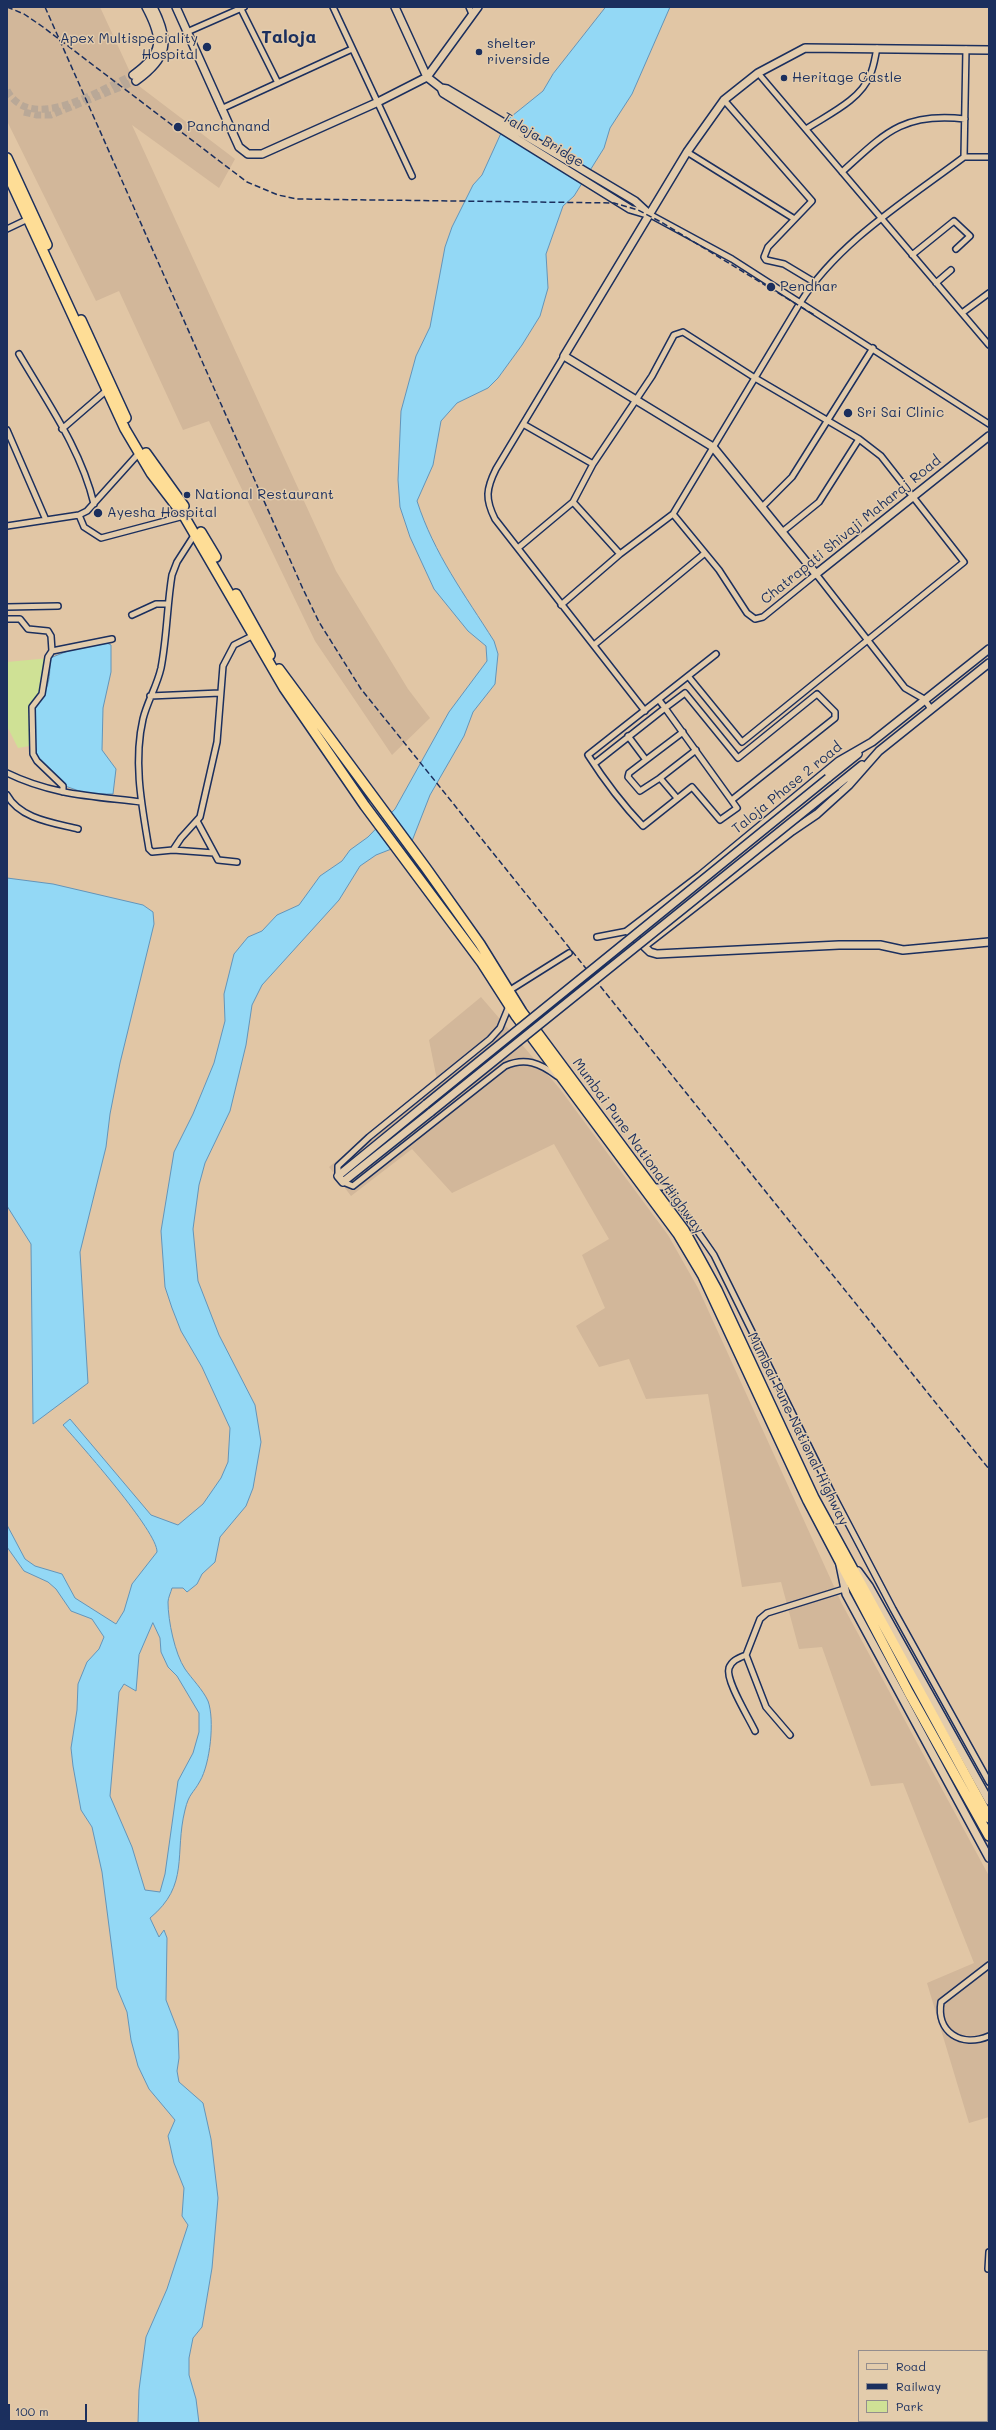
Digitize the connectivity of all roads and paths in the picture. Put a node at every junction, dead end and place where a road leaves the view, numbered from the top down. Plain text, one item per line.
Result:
1 (146, 7) edge
2 (153, 7) edge
3 (176, 7) edge
4 (241, 7) edge
5 (333, 7) edge
6 (396, 7) edge
7 (478, 7) edge
8 (471, 11) edge
9 (187, 32) junction
10 (877, 48) junction
11 (352, 49) junction
12 (966, 49) junction
13 (989, 50) edge
14 (758, 73) junction
15 (426, 77) junction
16 (278, 83) junction
17 (724, 100) junction
18 (376, 103) junction
19 (221, 108) junction
20 (472, 108) junction
21 (964, 119) junction
22 (806, 129) junction
23 (687, 152) junction
24 (964, 157) junction
25 (989, 157) edge
26 (7, 158) edge
27 (842, 172) junction
28 (7, 174) edge
29 (412, 176) dead end
30 (649, 214) junction
31 (793, 218) junction
32 (882, 219) junction
33 (28, 220) junction
34 (7, 230) edge
35 (956, 249) dead end
36 (912, 255) junction
37 (951, 270) dead end
38 (814, 282) junction
39 (936, 283) junction
40 (989, 293) edge
41 (800, 303) junction
42 (962, 313) junction
43 (989, 345) edge
44 (873, 348) junction
45 (19, 354) dead end
46 (564, 356) junction
47 (755, 378) junction
48 (107, 390) junction
49 (636, 400) junction
50 (827, 420) junction
51 (523, 424) junction
52 (989, 424) edge
53 (62, 428) junction
54 (7, 430) edge
55 (989, 436) edge
56 (859, 439) junction
57 (713, 447) junction
58 (141, 452) junction
59 (593, 464) junction
60 (912, 496) junction
61 (573, 502) junction
62 (94, 504) junction
63 (762, 507) junction
64 (673, 514) junction
65 (79, 515) junction
66 (184, 516) junction
67 (46, 520) junction
68 (7, 526) edge
69 (197, 532) junction
70 (782, 532) junction
71 (518, 548) junction
72 (705, 553) junction
73 (620, 554) junction
74 (816, 574) junction
75 (167, 604) junction
76 (561, 605) junction
77 (58, 606) dead end
78 (7, 607) edge
79 (132, 615) dead end
80 (7, 619) edge
81 (255, 635) junction
82 (112, 639) dead end
83 (868, 641) junction
84 (594, 645) junction
85 (989, 649) edge
86 (52, 651) junction
87 (716, 654) dead end
88 (989, 663) edge
89 (688, 676) junction
90 (220, 693) junction
91 (150, 696) junction
92 (797, 698) junction
93 (924, 699) junction
94 (659, 700) junction
95 (803, 706) junction
96 (665, 708) junction
97 (931, 709) junction
98 (646, 712) junction
99 (762, 726) junction
100 (683, 732) junction
101 (768, 734) junction
102 (628, 736) junction
103 (872, 742) junction
104 (696, 750) junction
105 (879, 751) junction
106 (646, 760) junction
107 (594, 764) junction
108 (7, 773) edge
109 (660, 778) junction
110 (63, 792) junction
111 (7, 795) edge
112 (677, 798) junction
113 (733, 799) junction
114 (141, 802) junction
115 (197, 821) junction
116 (78, 829) dead end
117 (174, 850) junction
118 (214, 854) junction
119 (237, 862) dead end
120 (628, 931) junction
121 (598, 937) dead end
122 (989, 942) edge
123 (644, 946) junction
124 (569, 953) dead end
125 (506, 993) junction
126 (509, 1006) junction
127 (565, 1081) junction
128 (341, 1179) junction
129 (654, 1187) junction
130 (842, 1557) junction
131 (853, 1578) junction
132 (844, 1589) junction
133 (746, 1655) junction
134 (755, 1731) dead end
135 (790, 1735) dead end
136 (989, 1782) edge
137 (989, 1800) edge
138 (989, 1818) edge
139 (989, 1836) edge
140 (989, 1858) edge
141 (989, 1966) edge
142 (989, 2036) edge
143 (989, 2252) edge
144 (988, 2269) dead end

1 - 2 street
3 - 9 street
4 - 9 street
4 - 16 street
5 - 11 street
6 - 15 street
7 - 8 street
8 - 15 street
9 - 19 street
10 - 12 street
10 - 14 street
10 - 22 street
11 - 16 street
11 - 18 street
12 - 13 street
12 - 21 street
14 - 17 street
14 - 22 street
15 - 18 street
15 - 20 street
16 - 19 street
17 - 23 street
17 - 31 street
18 - 19 street
18 - 29 street
20 - 30 street, Taloja Bridge
20 - 30 street, Taloja Bridge
21 - 24 street
21 - 27 street
22 - 27 street
23 - 30 street
23 - 31 street
24 - 25 street
24 - 32 street
26 - 58 highway
27 - 32 street
28 - 33 highway
30 - 41 street
30 - 46 street
31 - 38 street
32 - 36 street
32 - 38 street
33 - 34 street
33 - 48 highway
35 - 36 street
36 - 39 street
37 - 39 street
38 - 41 street
39 - 42 street
40 - 42 street
41 - 44 street
41 - 47 street
42 - 43 street
44 - 50 street
44 - 52 street
45 - 53 street
46 - 49 street
46 - 51 street
47 - 49 street
47 - 50 street
47 - 57 street
48 - 53 street
48 - 58 highway
49 - 57 street
49 - 59 street
50 - 56 street
50 - 63 street
51 - 59 street
51 - 71 street
53 - 62 street
54 - 67 street
55 - 60 street, Chatrapati Shivaji Maharaj Road
56 - 60 street
56 - 70 street
57 - 63 street
57 - 64 street
58 - 62 street
58 - 66 highway
58 - 69 highway
59 - 61 street
60 - 74 street, Chatrapati Shivaji Maharaj Road
60 - 83 street
61 - 71 street
61 - 73 street
62 - 65 street
63 - 70 street
64 - 72 street
64 - 73 street
65 - 66 street
65 - 67 street
66 - 69 highway
67 - 68 street
69 - 75 street
69 - 81 highway
70 - 74 street
71 - 76 street
72 - 74 street, Chatrapati Shivaji Maharaj Road
72 - 84 street
73 - 76 street
74 - 83 street
75 - 79 street
75 - 91 street
76 - 84 street
77 - 78 street
80 - 86 street
81 - 90 street
81 - 125 highway, Mumbai Pune National Highway
81 - 125 highway, Mumbai Pune National Highway
82 - 86 street
83 - 92 street
83 - 93 street
84 - 98 street
85 - 93 street, Taloja Phase 2 road
86 - 110 street
87 - 89 street
88 - 97 street
89 - 94 street
89 - 99 street
90 - 91 street
90 - 115 street
91 - 114 street
92 - 95 street
92 - 99 street
93 - 97 street
93 - 103 street, Taloja Phase 2 road
94 - 96 street
94 - 98 street
95 - 101 street
95 - 113 street
96 - 100 street
96 - 101 street
96 - 102 street
97 - 105 street
98 - 107 street
99 - 101 street
100 - 104 street
100 - 106 street
102 - 106 street
102 - 107 street
103 - 120 street, Taloja Phase 2 road
103 - 128 street, bridge
104 - 109 street
104 - 113 street
105 - 123 street
105 - 128 street, bridge
106 - 109 street
107 - 112 street
108 - 110 street
109 - 112 street
110 - 114 street
111 - 116 street
112 - 113 street
114 - 117 street
115 - 117 street
115 - 118 street
117 - 118 street
118 - 119 street
120 - 121 street, Taloja Phase 2 road
120 - 123 street
122 - 123 street
124 - 125 street
125 - 126 highway, Mumbai Pune National Highway
125 - 129 highway, Mumbai Pune National Highway
126 - 127 highway, Mumbai Pune National Highway
126 - 128 street
127 - 128 street
127 - 130 highway, Mumbai Pune National Highway
129 - 130 highway, Mumbai Pune National Highway
129 - 136 street
130 - 131 highway
130 - 132 street
130 - 137 street
131 - 138 highway
131 - 139 highway
132 - 133 street
132 - 140 street
133 - 134 street
133 - 135 street
141 - 142 street
143 - 144 street

